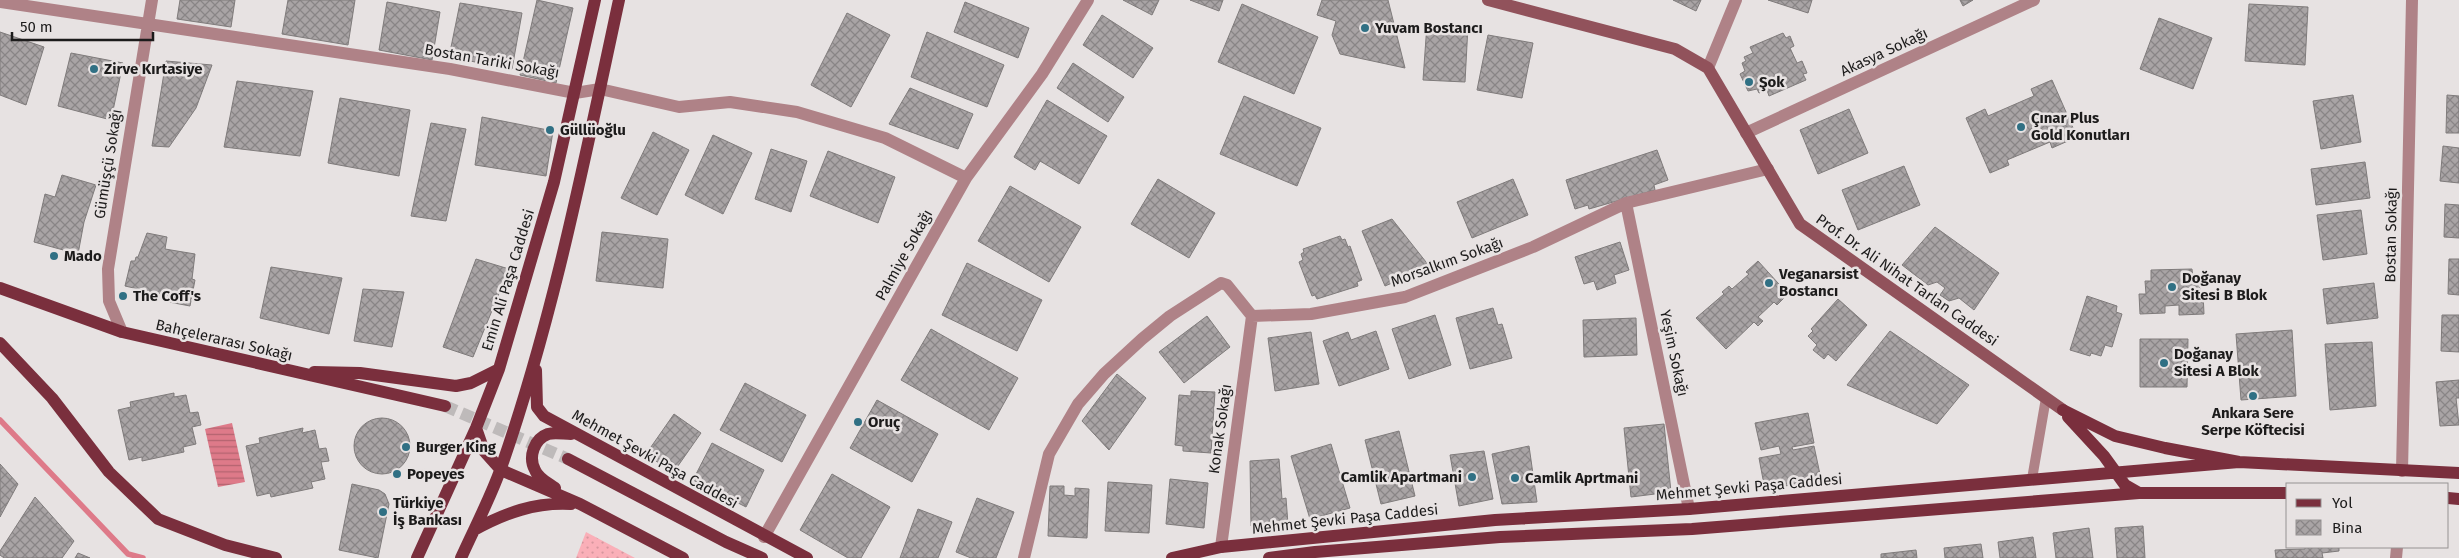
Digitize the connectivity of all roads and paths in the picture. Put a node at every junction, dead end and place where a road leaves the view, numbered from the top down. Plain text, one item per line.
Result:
1 (152, 0) edge
2 (595, 0) edge
3 (619, 0) edge
4 (1088, 0) edge
5 (1488, 0) edge
6 (1736, 0) edge
7 (2037, 0) edge
8 (2412, 0) edge
9 (0, 2) edge
10 (148, 23) junction
11 (1708, 68) junction
12 (600, 89) junction
13 (576, 93) junction
14 (1746, 133) junction
15 (1768, 169) junction
16 (966, 178) junction
17 (1626, 203) junction
18 (0, 288) edge
19 (1252, 316) junction
20 (122, 332) junction
21 (0, 343) edge
22 (536, 355) junction
23 (499, 368) junction
24 (288, 372) junction
25 (2046, 398) junction
26 (445, 406) tunnel mouth
27 (2063, 410) junction
28 (476, 428) junction
29 (575, 434) junction
30 (568, 459) tunnel mouth
31 (2239, 462) junction
32 (501, 470) junction
33 (2402, 471) junction
34 (2118, 472) junction
35 (2459, 473) edge
36 (2032, 478) junction
37 (2139, 493) junction
38 (2286, 493) edge
39 (580, 504) junction
40 (1689, 509) junction
41 (474, 530) junction
42 (764, 537) junction
43 (1221, 547) junction
44 (276, 558) edge
45 (418, 558) edge
46 (461, 558) edge
47 (683, 558) edge
48 (762, 558) edge
49 (808, 558) edge
50 (1024, 558) edge
51 (1172, 558) edge
52 (1269, 558) edge

1 - 10 street, Gümüşçü Sokağı
2 - 13 main road, Emin Ali Paşa Caddesi
3 - 12 main road
4 - 16 street, Palmiye Sokağı
5 - 11 main road, Prof. Dr. Ali Nihat Tarlan Caddesi
6 - 11 street
7 - 14 street, Akasya Sokağı
8 - 33 street, Bostan Sokağı
9 - 10 street, Bostan Tariki Sokağı
10 - 13 street, Bostan Tariki Sokağı
10 - 20 street, Gümüşçü Sokağı
11 - 14 main road, Prof. Dr. Ali Nihat Tarlan Caddesi
12 - 13 street, Bostan Tariki Sokağı
12 - 16 street, Bostan Tariki Sokağı
12 - 22 main road
13 - 23 main road, Emin Ali Paşa Caddesi
14 - 15 main road, Prof. Dr. Ali Nihat Tarlan Caddesi
15 - 17 street, Morsalkım Sokağı
15 - 25 main road, Prof. Dr. Ali Nihat Tarlan Caddesi
16 - 42 street, Palmiye Sokağı
17 - 19 street, Morsalkım Sokağı
17 - 40 street, Yeşim Sokağı
18 - 20 main road, Bahçelerarası Sokağı
19 - 43 street, Konak Sokağı
19 - 50 street
20 - 24 main road, Bahçelerarası Sokağı
21 - 44 main road
22 - 29 main road, Mehmet Şevki Paşa Caddesi
22 - 32 main road
23 - 24 main road
23 - 28 main road, Emin Ali Paşa Caddesi
24 - 26 main road, Bahçelerarası Sokağı
25 - 27 main road, Prof. Dr. Ali Nihat Tarlan Caddesi
25 - 36 lane
27 - 31 main road
27 - 34 main road
28 - 32 main road
28 - 45 main road, Emin Ali Paşa Caddesi
29 - 39 main road
29 - 42 main road, Mehmet Şevki Paşa Caddesi
30 - 48 main road
31 - 33 main road
31 - 34 main road, Mehmet Şevki Paşa Caddesi
32 - 39 main road
32 - 41 main road
33 - 35 main road
34 - 36 main road, Mehmet Şevki Paşa Caddesi
34 - 37 main road
36 - 40 main road, Mehmet Şevki Paşa Caddesi
37 - 38 main road
37 - 52 main road, Mehmet Şevki Paşa Caddesi
39 - 41 main road
39 - 47 main road
40 - 43 main road, Mehmet Şevki Paşa Caddesi
41 - 46 main road
42 - 49 main road, Mehmet Şevki Paşa Caddesi
43 - 51 main road, Mehmet Şevki Paşa Caddesi

